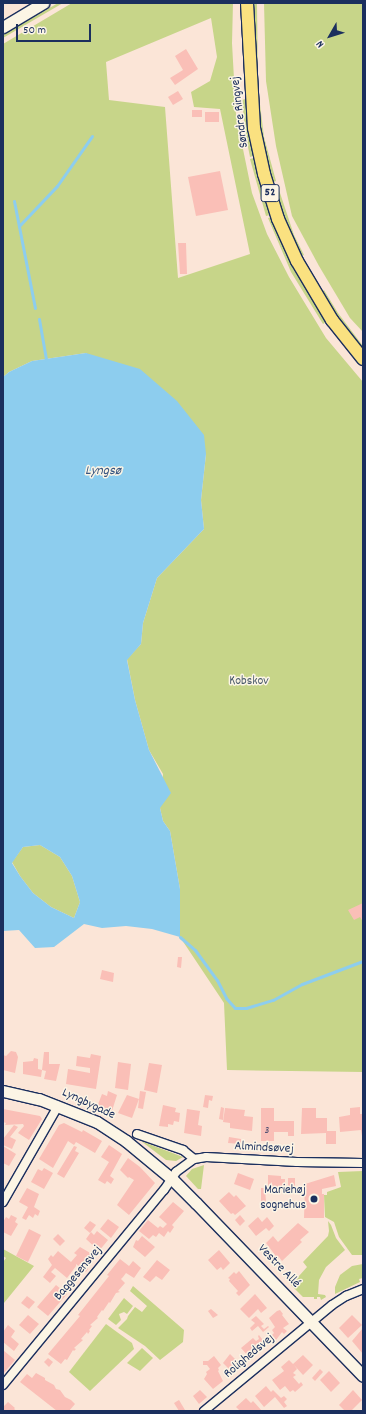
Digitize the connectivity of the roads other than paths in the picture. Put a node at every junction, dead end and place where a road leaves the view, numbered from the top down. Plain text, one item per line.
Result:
1 (43, 3) edge
2 (247, 3) edge
3 (3, 27) edge
4 (363, 359) edge
5 (3, 1091) edge
6 (58, 1106) junction
7 (137, 1134) dead end
8 (194, 1159) junction
9 (363, 1163) edge
10 (172, 1179) junction
11 (3, 1202) edge
12 (363, 1289) edge
13 (311, 1322) junction
14 (363, 1376) edge
15 (3, 1385) edge
16 (204, 1411) edge

1 - 3 street
2 - 4 main road, Søndre Ringvej / 52
5 - 6 street, Lyngbygade
6 - 10 street, Lyngbygade
6 - 11 street
7 - 8 street
8 - 9 street, Almindsøvej
8 - 10 street
10 - 13 street, Vestre Allé
10 - 15 street, Baggesensvej
12 - 13 street, Rolighedsvej
13 - 14 street, Vestre Allé
13 - 16 street, Rolighedsvej

